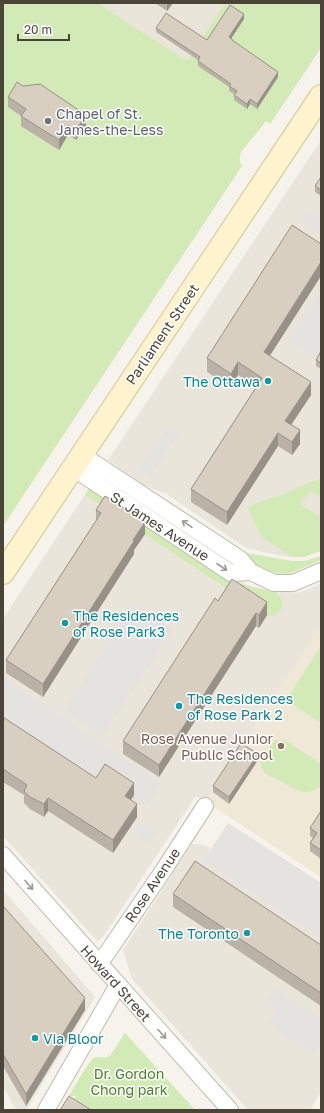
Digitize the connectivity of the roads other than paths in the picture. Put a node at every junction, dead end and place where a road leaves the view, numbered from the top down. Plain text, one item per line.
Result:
1 (321, 96) edge
2 (78, 461) junction
3 (321, 571) edge
4 (3, 573) edge
5 (205, 806) dead end
6 (3, 855) edge
7 (99, 964) junction
8 (118, 985) junction
9 (46, 1110) edge
10 (229, 1110) edge

1 - 2 main road, Parliament Street
2 - 3 street, St James Avenue
2 - 4 main road, Parliament Street
5 - 7 street, Rose Avenue
6 -> 7 street, Howard Street
7 - 8 street, Howard Street
8 - 9 street
8 -> 10 street, Howard Street

